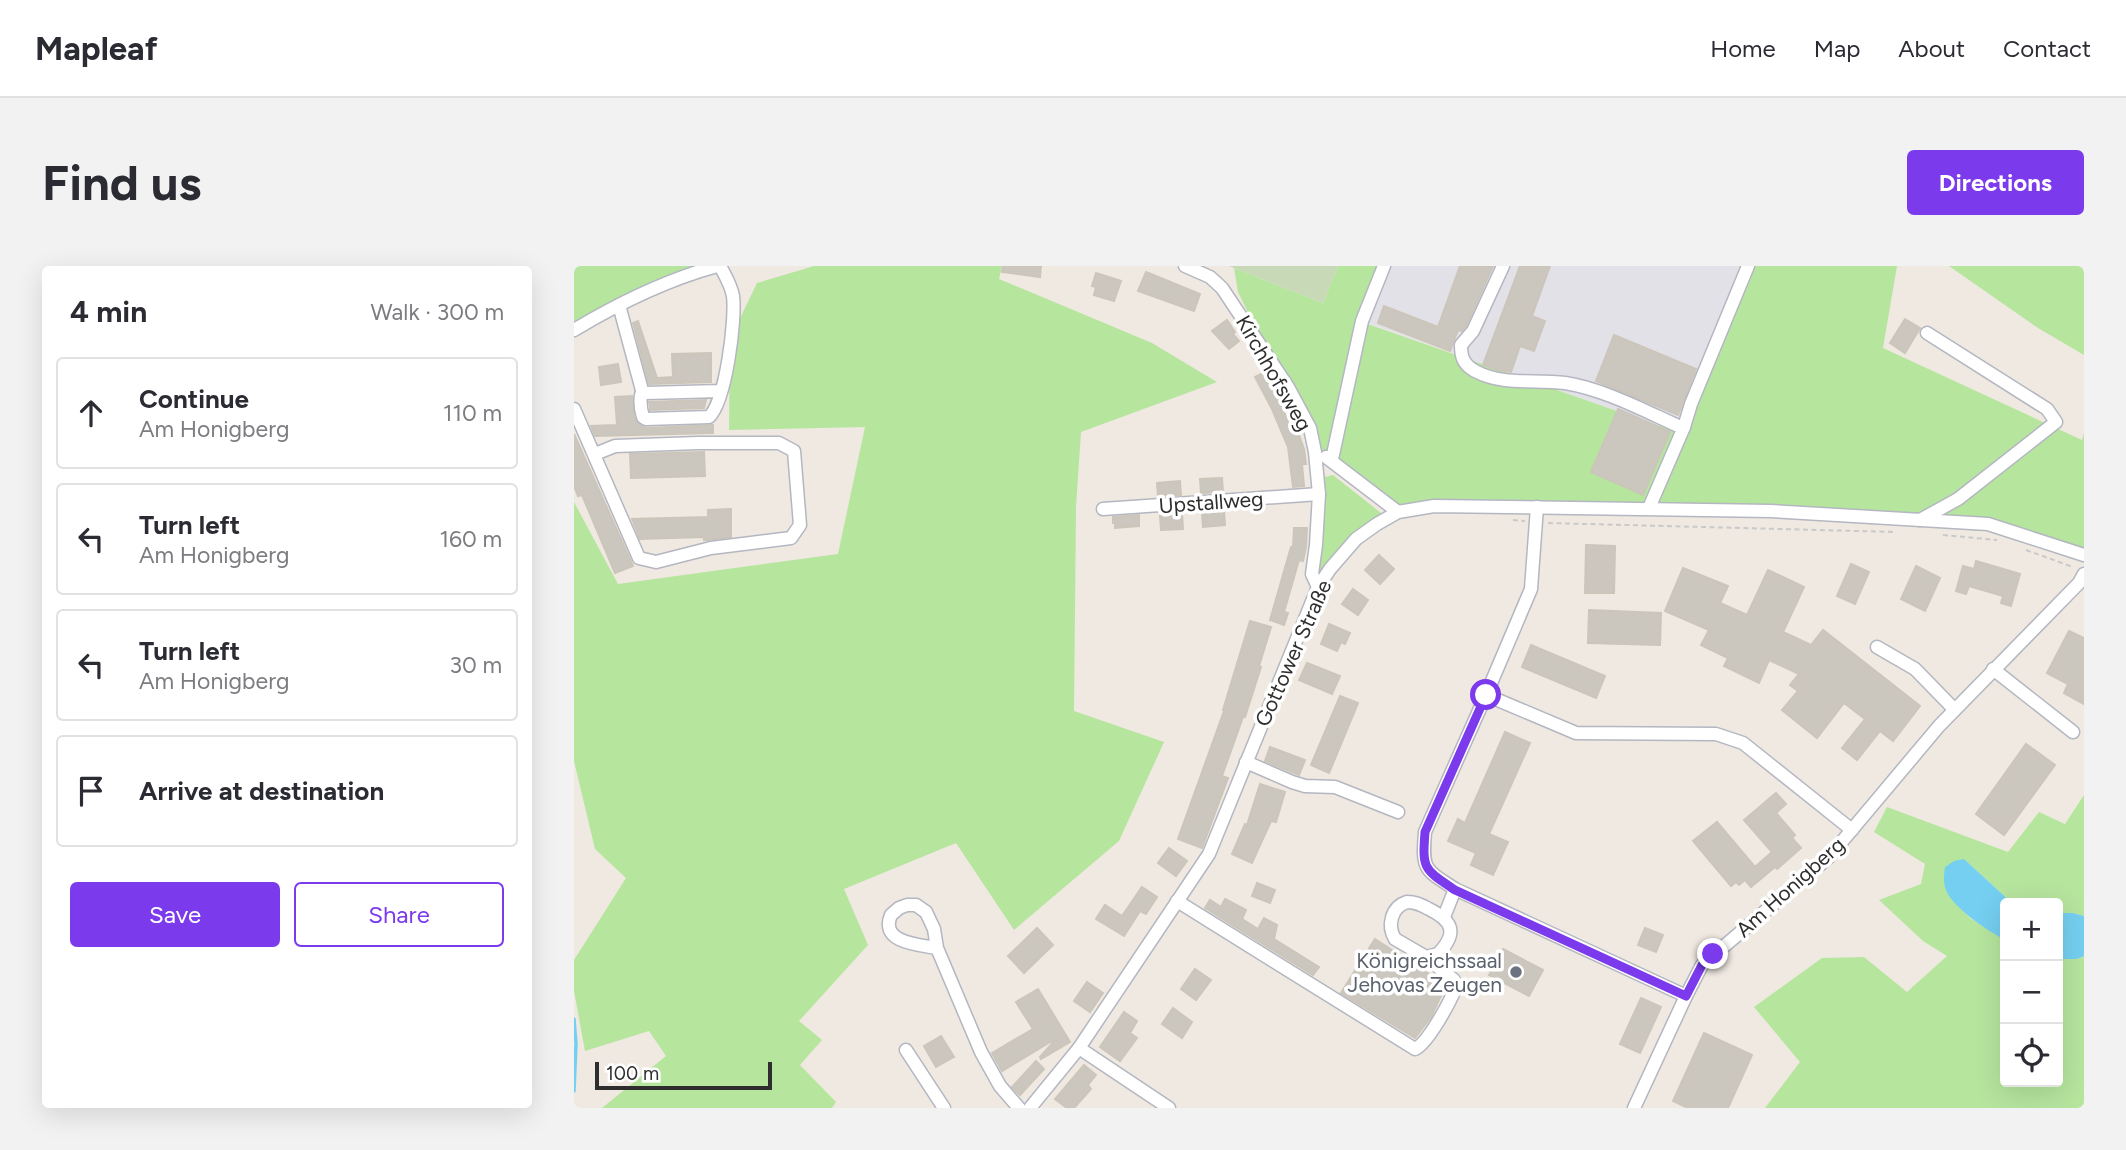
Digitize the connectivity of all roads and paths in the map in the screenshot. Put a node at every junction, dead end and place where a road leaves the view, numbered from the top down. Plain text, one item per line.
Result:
1 (719, 266) edge
2 (1185, 266) edge
3 (1384, 266) edge
4 (1503, 266) edge
5 (1748, 266) edge
6 (619, 305) junction
7 (574, 330) edge
8 (1927, 333) dead end
9 (720, 391) junction
10 (643, 394) junction
11 (574, 409) edge
12 (1684, 427) junction
13 (1315, 452) junction
14 (595, 454) junction
15 (1332, 459) junction
16 (1319, 494) junction
17 (1537, 507) junction
18 (1649, 508) junction
19 (1103, 509) dead end
20 (1398, 512) junction
21 (1511, 520) dead end
22 (1920, 520) junction
23 (1536, 522) junction
24 (1896, 532) dead end
25 (1936, 534) dead end
26 (1999, 541) dead end
27 (2023, 549) dead end
28 (2084, 555) edge
29 (2072, 566) dead end
30 (2082, 581) edge
31 (1318, 587) junction
32 (1877, 647) dead end
33 (1993, 669) junction
34 (1486, 695) junction
35 (1955, 709) junction
36 (2073, 732) dead end
37 (1246, 762) junction
38 (1398, 812) dead end
39 (1852, 830) junction
40 (1455, 890) junction
41 (1177, 901) junction
42 (1444, 917) junction
43 (937, 948) dead end
44 (1426, 957) junction
45 (1686, 996) junction
46 (1079, 1048) junction
47 (906, 1050) dead end
48 (944, 1108) edge
49 (1019, 1108) edge
50 (1030, 1108) edge
51 (1168, 1108) edge
52 (1634, 1108) edge

1 - 6 street
1 - 9 street
2 - 13 street, Kirchhofsweg
3 - 15 street
4 - 12 street
5 - 12 street
6 - 7 street
6 - 10 street
8 - 22 street
9 - 10 street
9 - 10 street
11 - 14 street
12 - 18 street
13 - 15 street
13 - 16 street, Kirchhofsweg
14 - 14 street
15 - 20 street
16 - 19 street, Upstallweg
16 - 31 street, Kirchhofsweg
17 - 18 street, Gottower Straße
17 - 20 street, Gottower Straße
17 - 23 street
18 - 22 street, Gottower Straße
20 - 31 street, Gottower Straße
21 - 23 path
22 - 28 street, Gottower Straße
23 - 24 path
23 - 34 street
25 - 26 path
27 - 29 path
30 - 33 street, Am Honigberg
31 - 37 street, Gottower Straße
32 - 35 street
33 - 35 street, Am Honigberg
33 - 36 street
34 - 39 street, Am Honigberg
34 - 40 street
35 - 39 street, Am Honigberg
37 - 38 street
37 - 41 street, Gottower Straße
39 - 45 street, Am Honigberg
40 - 42 street
40 - 45 street
41 - 44 street
41 - 46 street, Gottower Straße
42 - 44 street
42 - 44 street
43 - 49 street
45 - 52 street, Am Honigberg
46 - 50 street, Gottower Straße
46 - 51 street
47 - 48 street

